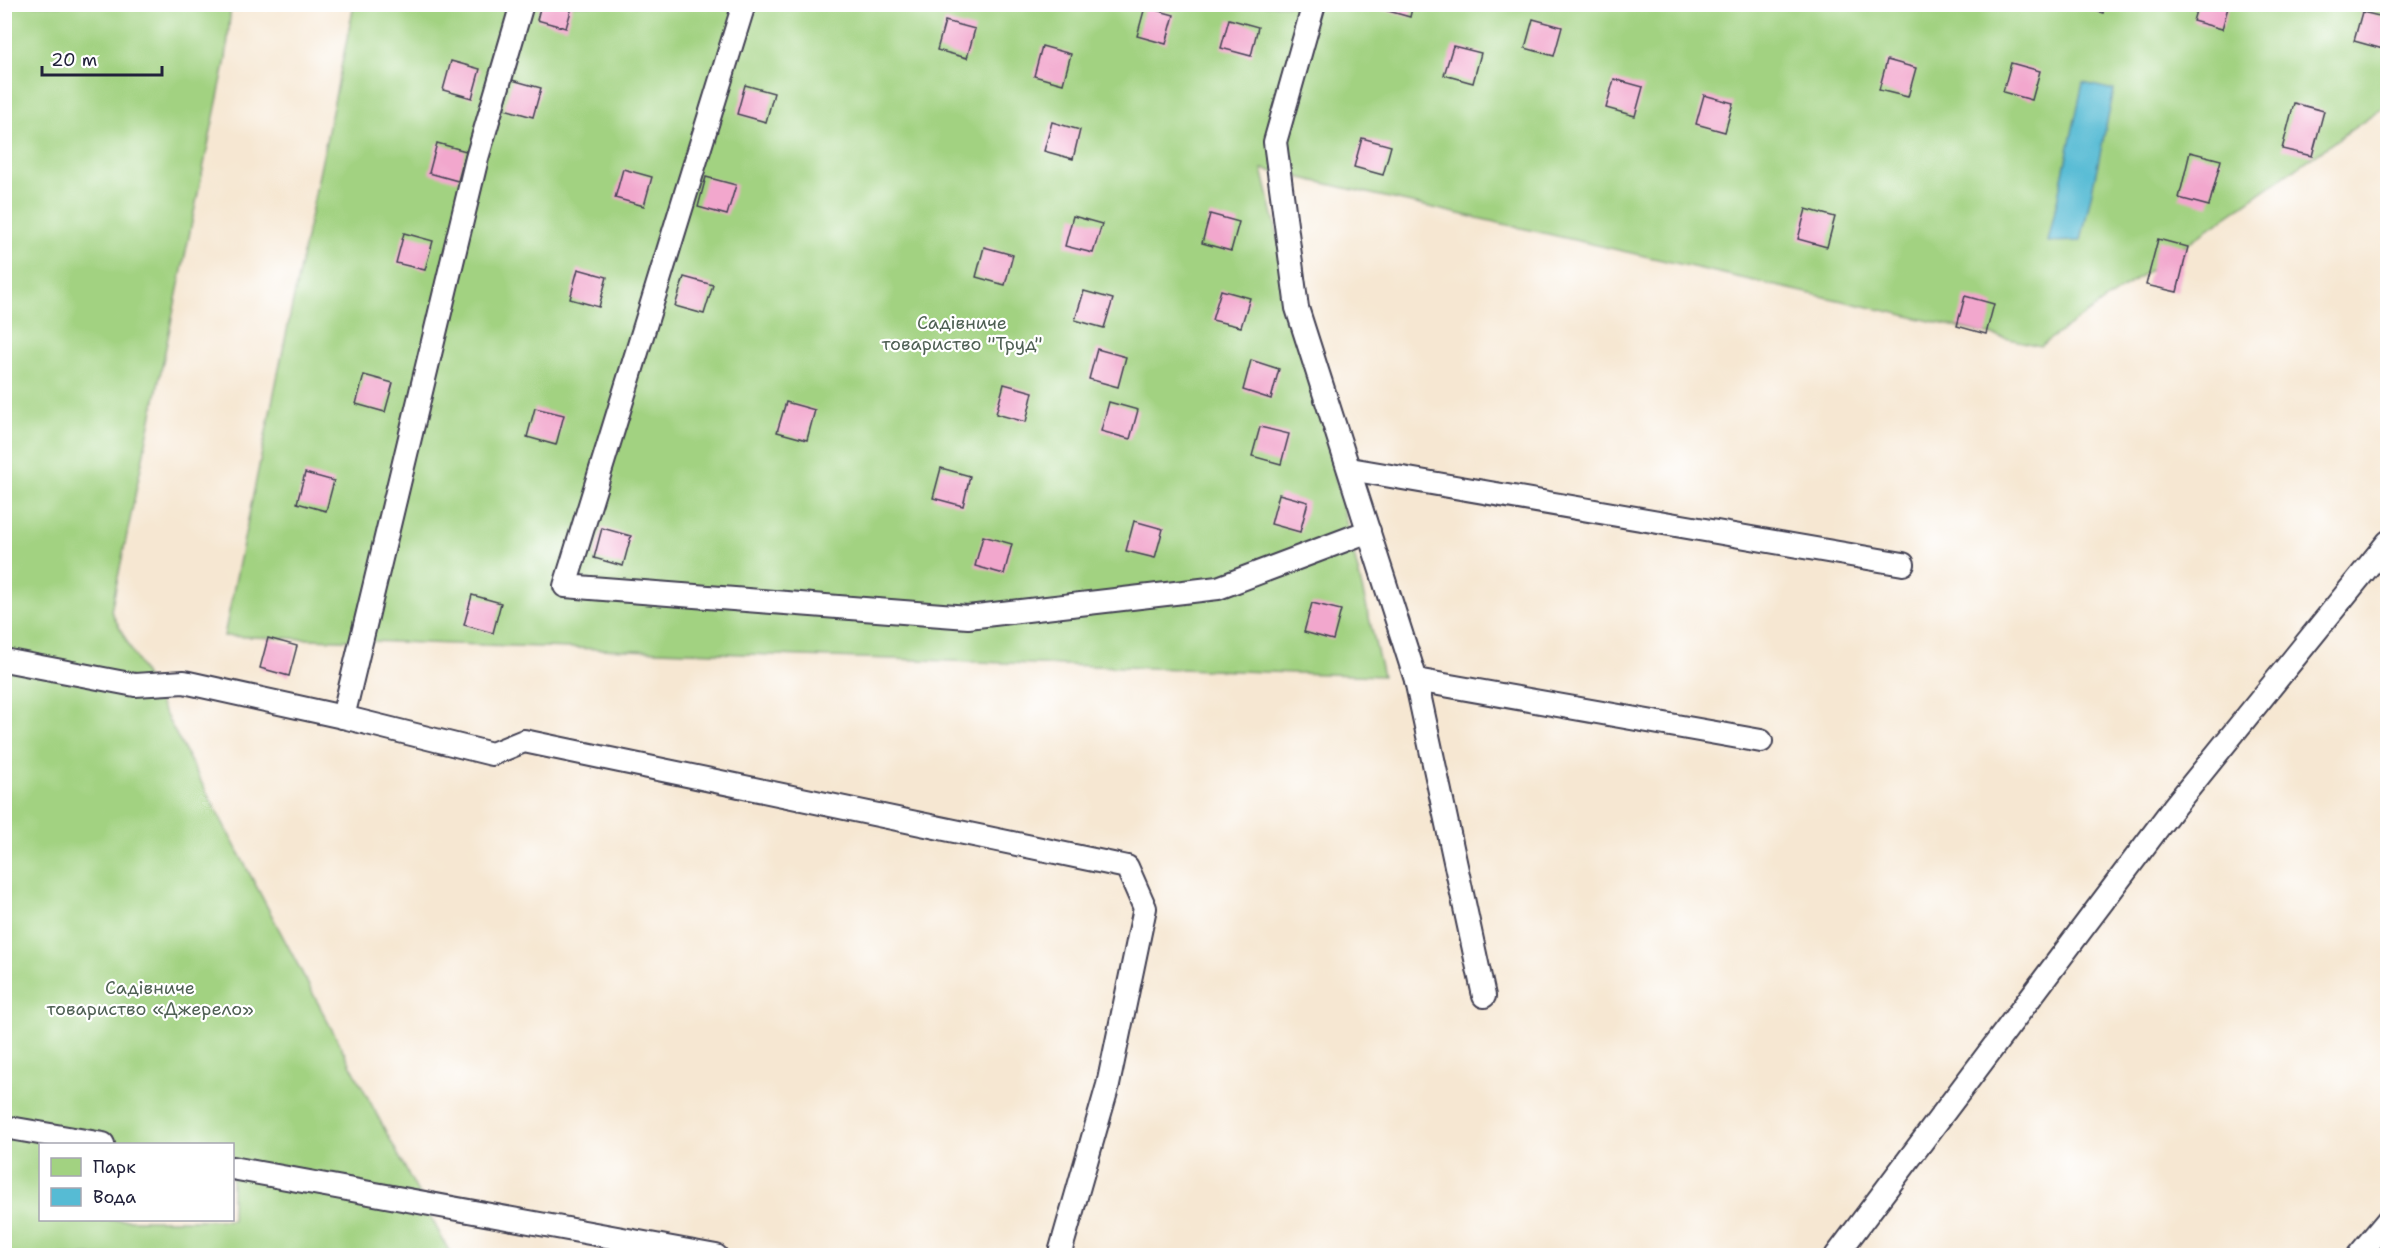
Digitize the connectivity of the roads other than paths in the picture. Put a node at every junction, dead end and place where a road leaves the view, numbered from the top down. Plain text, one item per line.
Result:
1 (522, 4) edge
2 (744, 4) edge
3 (1314, 4) edge
4 (1350, 469) junction
5 (1369, 531) junction
6 (2388, 542) edge
7 (1903, 564) dead end
8 (4, 660) edge
9 (1416, 680) junction
10 (343, 717) junction
11 (1761, 741) dead end
12 (1484, 996) dead end
13 (4, 1127) edge
14 (97, 1143) edge
15 (234, 1168) edge
16 (2388, 1220) edge
17 (716, 1256) edge
18 (1059, 1256) edge
19 (1836, 1256) edge
20 (2358, 1256) edge

1 - 10 lane
2 - 5 lane
3 - 4 lane
4 - 5 lane
4 - 7 lane
5 - 9 lane
6 - 19 lane
8 - 10 lane
9 - 11 lane
9 - 12 lane
10 - 18 lane
13 - 14 lane
15 - 17 lane
16 - 20 lane

